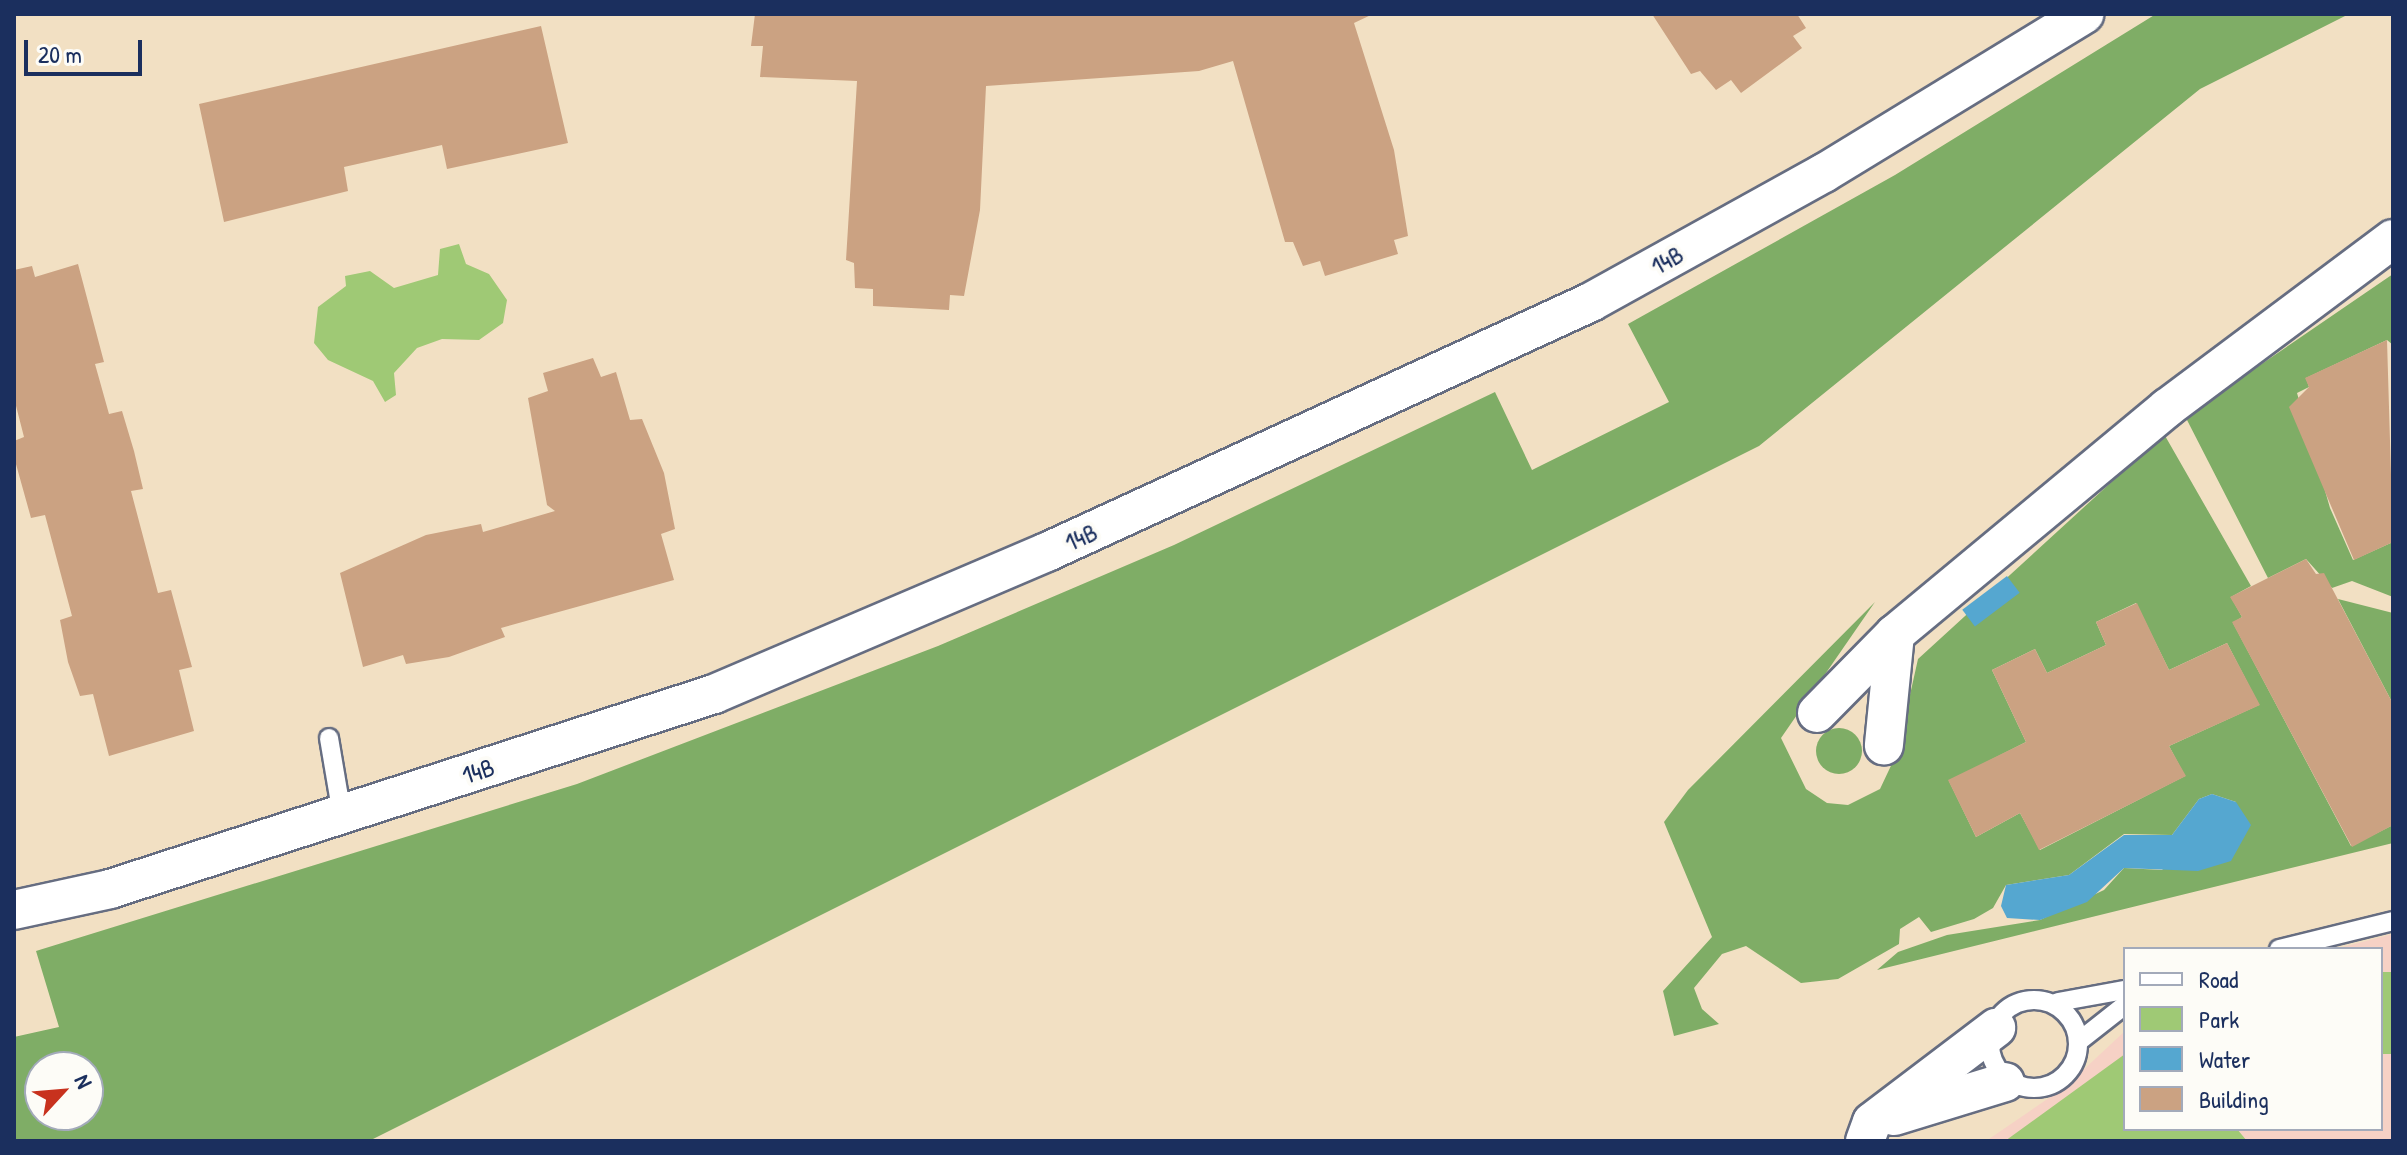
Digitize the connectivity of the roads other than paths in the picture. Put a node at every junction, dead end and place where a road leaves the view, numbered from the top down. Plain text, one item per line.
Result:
1 (2084, 14) edge
2 (2393, 239) edge
3 (1895, 634) junction
4 (1817, 713) dead end
5 (329, 738) dead end
6 (1884, 745) dead end
7 (342, 815) junction
8 (14, 910) edge
9 (2393, 921) edge
10 (2287, 947) edge
11 (2123, 990) edge
12 (2058, 1002) junction
13 (2123, 1007) edge
14 (1996, 1028) junction
15 (2078, 1042) junction
16 (2005, 1082) junction
17 (1869, 1131) edge

1 - 7 street, 14B
2 - 3 street
3 - 4 street
3 - 6 street
5 - 7 lane
7 - 8 street, 14B
9 - 10 lane
11 - 12 lane
12 - 14 lane
12 - 15 lane
13 - 15 lane
14 - 16 lane
14 - 17 street
15 - 16 lane
16 - 17 street

